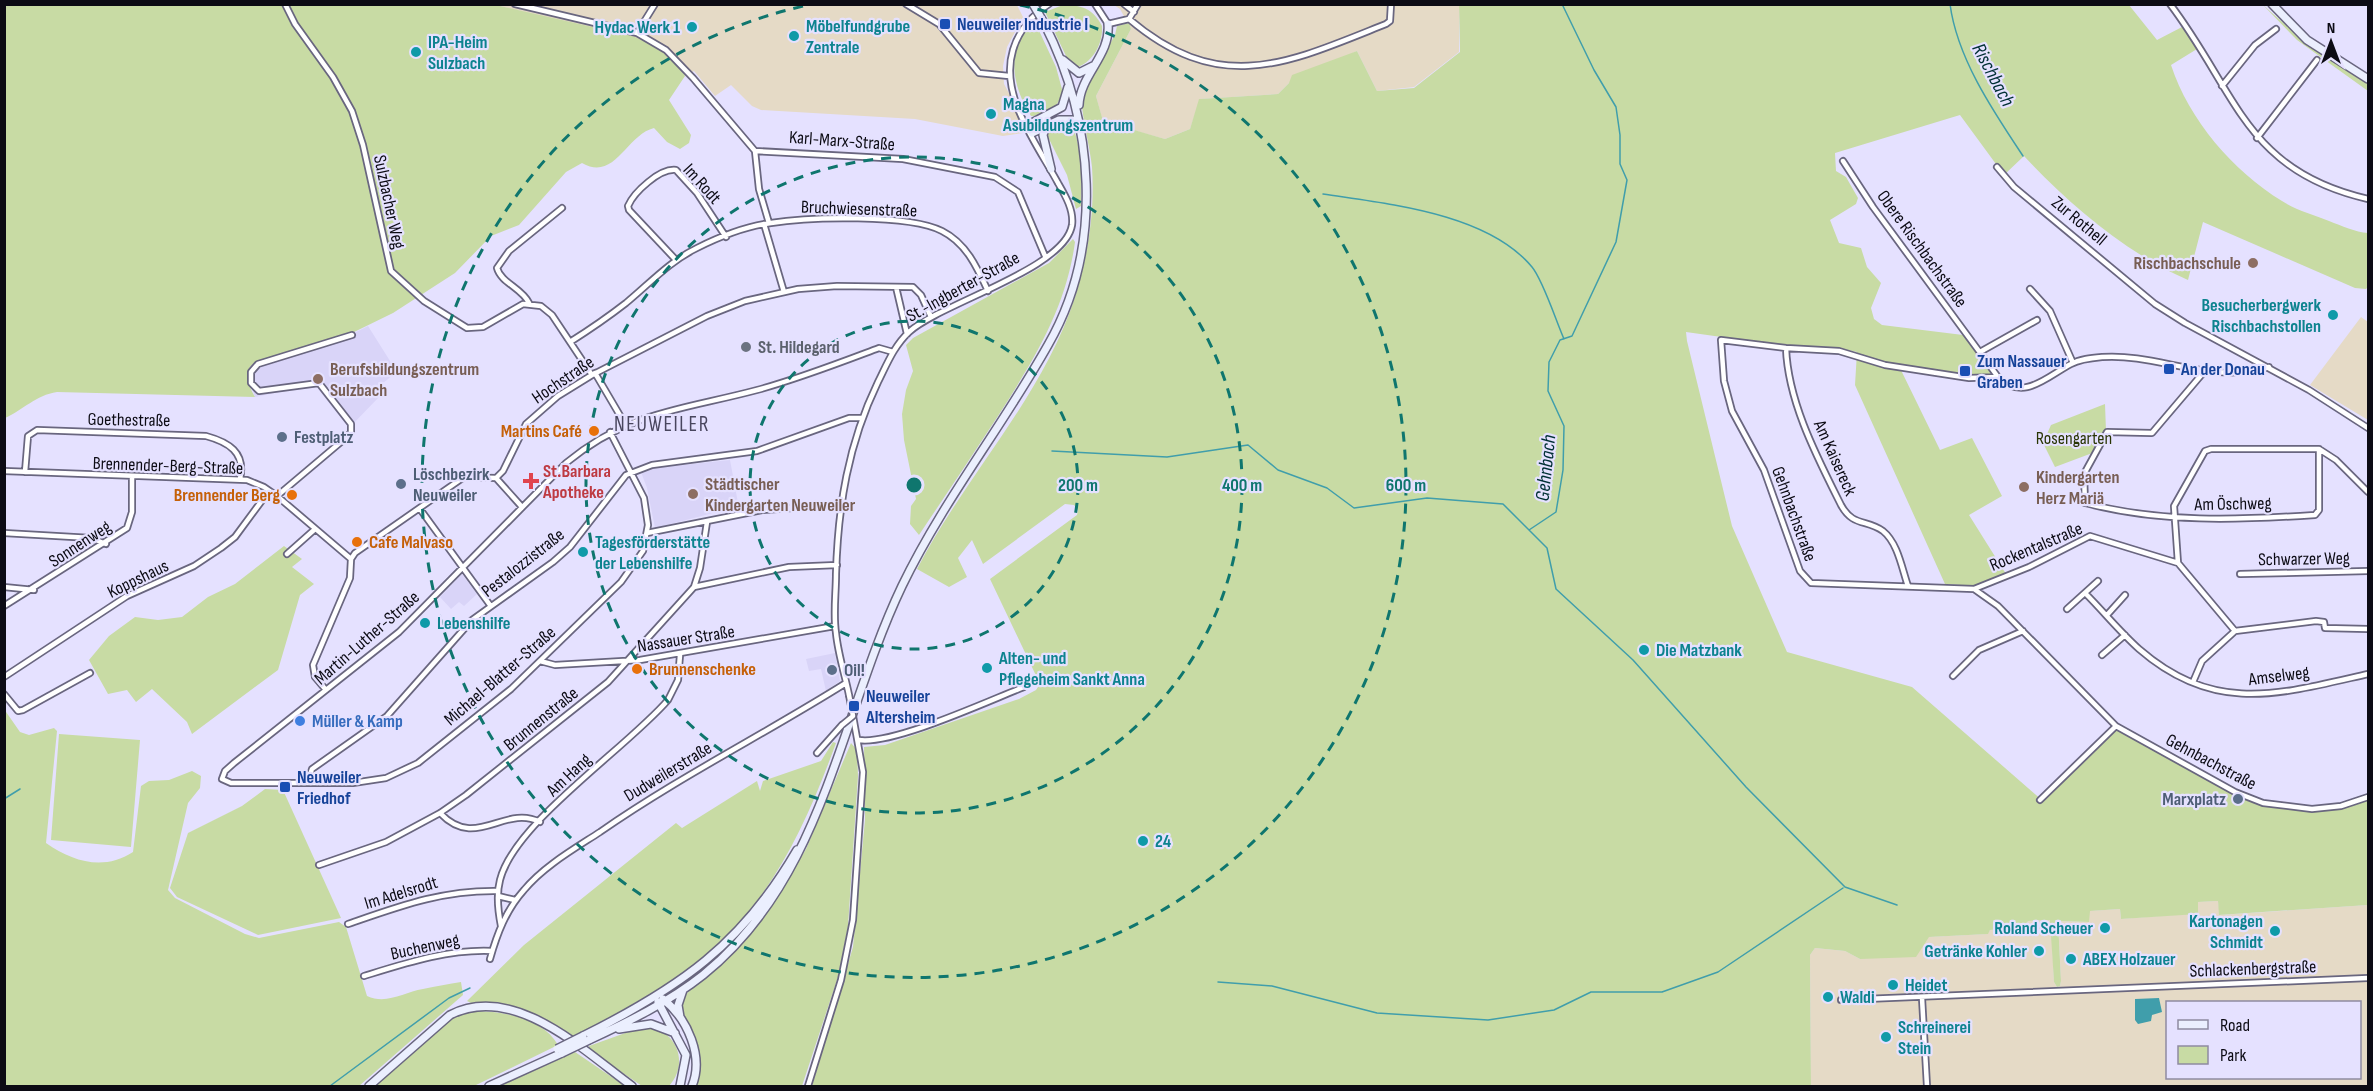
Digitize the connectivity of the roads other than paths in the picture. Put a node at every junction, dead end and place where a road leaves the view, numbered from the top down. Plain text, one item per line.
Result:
1 (285, 4) edge
2 (515, 4) edge
3 (655, 4) edge
4 (906, 4) edge
5 (1033, 4) edge
6 (1049, 4) edge
7 (1095, 4) edge
8 (1124, 4) edge
9 (1138, 4) edge
10 (1391, 4) edge
11 (2170, 4) edge
12 (2272, 4) edge
13 (1134, 12) junction
14 (1129, 19) junction
15 (1108, 24) junction
16 (2276, 29) dead end
17 (638, 33) junction
18 (1059, 56) junction
19 (2317, 60) dead end
20 (1096, 62) junction
21 (1009, 76) junction
22 (1068, 78) junction
23 (2368, 79) edge
24 (2222, 86) junction
25 (1079, 114) junction
26 (1046, 126) junction
27 (1030, 129) junction
28 (1083, 137) junction
29 (2257, 138) junction
30 (755, 151) junction
31 (1843, 161) dead end
32 (1997, 167) dead end
33 (1051, 169) junction
34 (2368, 199) edge
35 (562, 208) dead end
36 (766, 223) junction
37 (726, 237) junction
38 (1045, 256) junction
39 (676, 261) junction
40 (896, 286) junction
41 (2030, 290) dead end
42 (988, 291) junction
43 (784, 292) junction
44 (528, 303) junction
45 (931, 317) junction
46 (2037, 320) dead end
47 (907, 334) junction
48 (352, 335) dead end
49 (570, 342) junction
50 (1786, 348) junction
51 (893, 352) junction
52 (1980, 352) junction
53 (2073, 363) junction
54 (2269, 367) junction
55 (2203, 373) junction
56 (593, 374) junction
57 (1998, 377) junction
58 (862, 418) junction
59 (625, 424) junction
60 (2368, 428) edge
61 (610, 432) junction
62 (2319, 449) junction
63 (4, 471) edge
64 (632, 471) junction
65 (25, 472) junction
66 (132, 478) junction
67 (496, 478) junction
68 (240, 479) junction
69 (269, 491) junction
70 (2368, 492) edge
71 (277, 496) junction
72 (840, 505) junction
73 (522, 507) junction
74 (420, 509) junction
75 (2174, 518) junction
76 (707, 522) junction
77 (314, 530) junction
78 (4, 533) edge
79 (647, 533) junction
80 (106, 544) junction
81 (287, 554) dead end
82 (351, 559) junction
83 (2178, 563) junction
84 (837, 565) junction
85 (463, 568) junction
86 (2368, 571) edge
87 (2240, 574) dead end
88 (2098, 581) dead end
89 (1908, 586) junction
90 (4, 587) edge
91 (694, 587) junction
92 (1974, 589) junction
93 (34, 590) junction
94 (2085, 593) junction
95 (2125, 595) dead end
96 (490, 605) junction
97 (4, 606) edge
98 (2067, 609) dead end
99 (2107, 615) junction
100 (835, 626) junction
101 (2368, 629) edge
102 (2023, 631) junction
103 (2235, 631) junction
104 (2125, 634) junction
105 (680, 655) junction
106 (2102, 655) dead end
107 (540, 661) junction
108 (626, 661) junction
109 (90, 673) dead end
110 (2368, 674) edge
111 (1953, 676) dead end
112 (4, 677) edge
113 (1026, 680) dead end
114 (2193, 682) junction
115 (846, 683) junction
116 (326, 690) junction
117 (4, 694) edge
118 (853, 716) junction
119 (2116, 726) junction
120 (859, 740) junction
121 (817, 753) dead end
122 (222, 779) joint
123 (307, 783) junction
124 (2368, 797) edge
125 (2040, 800) dead end
126 (440, 813) junction
127 (814, 821) junction
128 (540, 822) junction
129 (319, 865) dead end
130 (498, 893) junction
131 (515, 900) junction
132 (348, 924) dead end
133 (501, 926) junction
134 (492, 951) junction
135 (490, 959) dead end
136 (364, 976) dead end
137 (2368, 978) edge
138 (685, 988) junction
139 (1923, 998) junction
140 (1841, 1000) dead end
141 (660, 1001) junction
142 (680, 1020) junction
143 (600, 1035) junction
144 (677, 1035) junction
145 (586, 1038) junction
146 (679, 1084) edge
147 (369, 1086) edge
148 (488, 1086) edge
149 (632, 1086) edge
150 (692, 1086) edge
151 (808, 1086) edge
152 (1927, 1086) edge

1 - 44 street, Sulzbacher Weg
2 - 17 street
3 - 17 street
4 - 21 street
5 - 18 main road, bridge
6 - 21 street
7 - 15 street
8 - 13 street
9 - 13 street
10 - 14 street
11 - 24 street
12 - 23 main road
13 - 14 street
14 - 15 street
15 - 20 main road
16 - 24 street
17 - 30 street
18 - 20 main road
18 - 22 main road
19 - 29 street
20 - 25 main road
21 - 27 street, St.-Ingberter-Straße
22 - 25 main road
22 - 27 main road
24 - 29 street
25 - 28 main road
26 - 27 main road
26 - 28 main road
26 - 33 main road
27 - 33 street, St.-Ingberter-Straße
28 - 127 main road
29 - 34 street
30 - 36 street
30 - 38 street, Karl-Marx-Straße
31 - 52 street, Obere Rischbachstraße
32 - 54 street, Zur Rothell
33 - 38 street, St.-Ingberter-Straße
35 - 44 street
36 - 37 street, Bruchwiesenstraße
36 - 42 street, Bruchwiesenstraße
36 - 43 street
37 - 39 street, Bruchwiesenstraße
37 - 39 street, Im Rodt
38 - 42 street, St.-Ingberter-Straße
39 - 49 street, Bruchwiesenstraße
40 - 43 street, Hochstraße
40 - 45 street
40 - 47 street
41 - 53 street
42 - 45 street, St.-Ingberter-Straße
43 - 56 street, Hochstraße
44 - 49 street
45 - 47 street, St.-Ingberter-Straße
46 - 52 street
47 - 51 street, St.-Ingberter-Straße
48 - 71 street
49 - 56 street
50 - 57 street
50 - 89 street, Am Kaisereck
50 - 89 street, Gehnbachstraße
51 - 58 street, St.-Ingberter-Straße
51 - 59 street, Martin-Luther-Straße
52 - 57 street, Obere Rischbachstraße
53 - 55 street
53 - 57 street
54 - 55 street
54 - 60 street
55 - 75 street, Am Öschweg
56 - 59 street
56 - 67 street, Hochstraße
58 - 64 street
58 - 72 street, St.-Ingberter-Straße
59 - 61 street, Martin-Luther-Straße
61 - 64 street, Michael-Blatter-Straße
61 - 73 street, Martin-Luther-Straße
62 - 70 street
62 - 75 street
62 - 75 street, Am Öschweg
63 - 65 street, Brennender-Berg-Straße
64 - 79 street, Michael-Blatter-Straße
64 - 96 street, Pestalozzistraße
65 - 66 street, Brennender-Berg-Straße
65 - 68 street, Goethestraße
66 - 68 street, Brennender-Berg-Straße
66 - 80 street, Sonnenweg
67 - 73 street
67 - 74 street
68 - 69 street, Brennender-Berg-Straße
69 - 71 street, Brennender-Berg-Straße
69 - 112 street, Koppshaus
71 - 77 street, Brennender-Berg-Straße
72 - 76 street
72 - 84 street, St.-Ingberter-Straße
73 - 85 street, Martin-Luther-Straße
74 - 82 street
74 - 85 street
75 - 83 street
76 - 79 street
76 - 91 street, Brunnenstraße
77 - 81 street
77 - 82 street, Brennender-Berg-Straße
78 - 80 street
79 - 107 street, Michael-Blatter-Straße
80 - 93 street, Sonnenweg
82 - 116 street
83 - 92 street, Rockentalstraße
83 - 103 street
84 - 91 street
84 - 100 street, St.-Ingberter-Straße
85 - 96 street
85 - 116 street, Martin-Luther-Straße
86 - 87 street, Schwarzer Weg
88 - 94 street
89 - 92 street, Gehnbachstraße
90 - 93 street
91 - 108 street, Brunnenstraße
92 - 102 street, Gehnbachstraße
93 - 97 street, Sonnenweg
94 - 98 street
94 - 99 street, Amselweg
95 - 99 street
96 - 123 street, Pestalozzistraße
99 - 104 street, Amselweg
100 - 105 street, Nassauer Straße
100 - 115 street, St.-Ingberter-Straße
101 - 103 street
102 - 111 street
102 - 119 street, Gehnbachstraße
103 - 114 street
104 - 106 street
104 - 114 street, Amselweg
105 - 108 street, Nassauer Straße
105 - 128 street, Am Hang
107 - 108 street, Nassauer Straße
107 - 123 street, Michael-Blatter-Straße
108 - 126 street, Brunnenstraße
109 - 117 street
110 - 114 street, Amselweg
113 - 120 street
115 - 118 street, St.-Ingberter-Straße, bridge
115 - 131 street, Dudweilerstraße
116 - 122 street, Martin-Luther-Straße
118 - 120 street, St.-Ingberter-Straße, bridge
118 - 121 street, bridge
119 - 124 street, Gehnbachstraße
119 - 125 street
120 - 151 street, St.-Ingberter-Straße
122 - 123 street, Michael-Blatter-Straße
126 - 128 street
126 - 129 street, Brunnenstraße
127 - 138 main road
127 - 141 main road
128 - 130 street, Am Hang
130 - 131 street
130 - 132 street, Im Adelsrodt
130 - 133 street, Am Hang
131 - 133 street, Dudweilerstraße
133 - 134 street, Dudweilerstraße
134 - 135 street, Dudweilerstraße
134 - 136 street, Buchenweg
137 - 139 street, Schlackenbergstraße
138 - 141 main road
138 - 142 main road
139 - 140 street, Schlackenbergstraße
139 - 152 street
141 - 142 main road
141 - 143 main road
141 - 144 main road
141 - 145 main road
142 - 150 main road
143 - 144 main road
143 - 145 main road
144 - 146 main road
145 - 148 main road, bridge
147 - 149 main road

